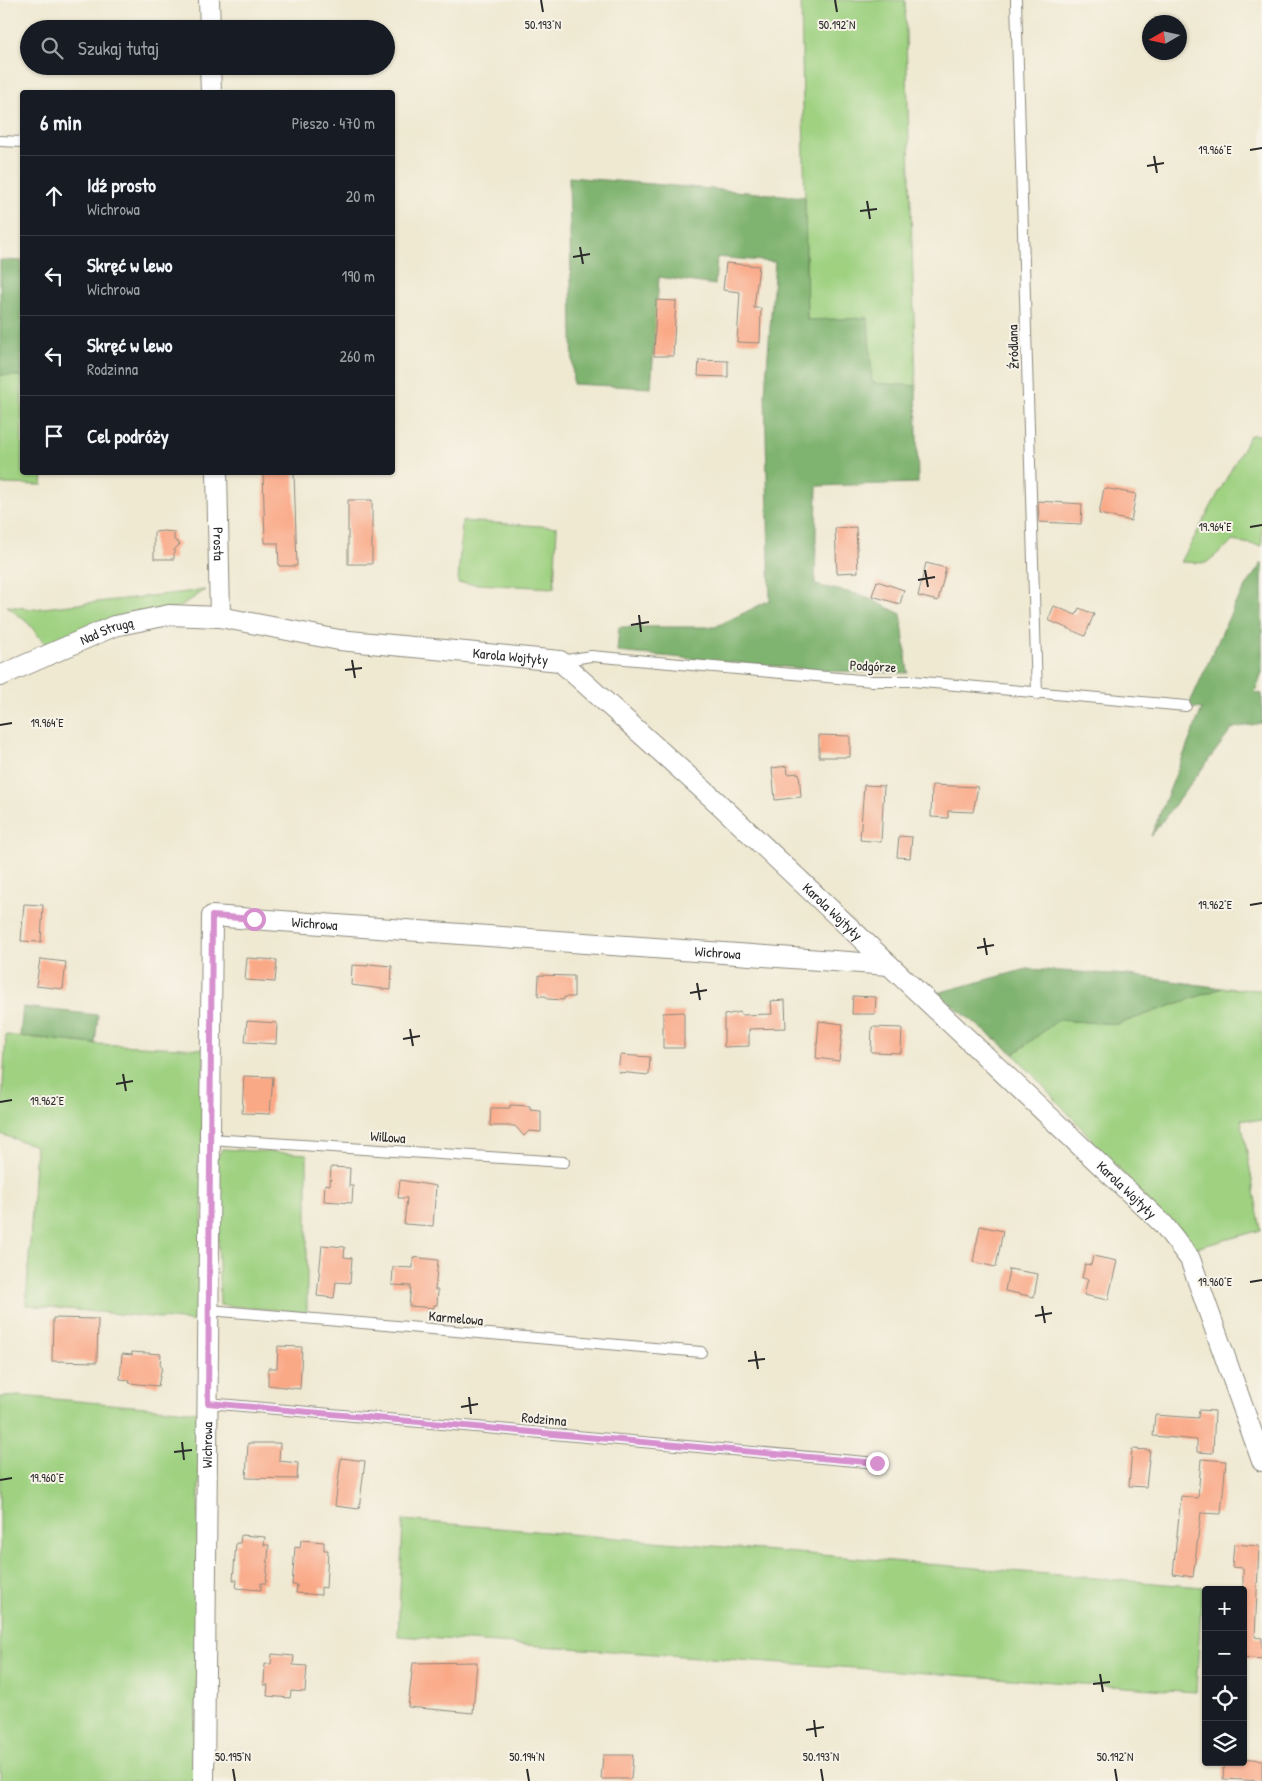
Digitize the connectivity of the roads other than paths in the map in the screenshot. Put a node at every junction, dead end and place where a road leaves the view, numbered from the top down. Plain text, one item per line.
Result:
1 (209, 0) edge
2 (1016, 0) edge
3 (210, 20) edge
4 (210, 75) edge
5 (211, 90) edge
6 (0, 141) edge
7 (20, 142) edge
8 (217, 475) edge
9 (220, 617) junction
10 (560, 661) junction
11 (0, 676) edge
12 (1037, 694) junction
13 (1186, 706) dead end
14 (889, 965) junction
15 (210, 1139) junction
16 (564, 1162) dead end
17 (209, 1310) junction
18 (701, 1352) dead end
19 (208, 1403) junction
20 (1262, 1461) edge
21 (877, 1463) dead end
22 (204, 1781) edge

1 - 3 street
2 - 12 lane, Źródlana
4 - 5 street
6 - 7 lane
8 - 9 street, Prosta
9 - 10 street, Karola Wojtyły
9 - 11 street, Nad Strugą
10 - 12 lane, Podgórze
10 - 14 street, Karola Wojtyły
12 - 13 lane, Podgórze
14 - 15 street, Wichrowa
14 - 20 street, Karola Wojtyły
15 - 16 lane, Willowa
15 - 17 street, Wichrowa
17 - 18 lane, Karmelowa
17 - 19 street, Wichrowa
19 - 21 lane, Rodzinna
19 - 22 street, Wichrowa

